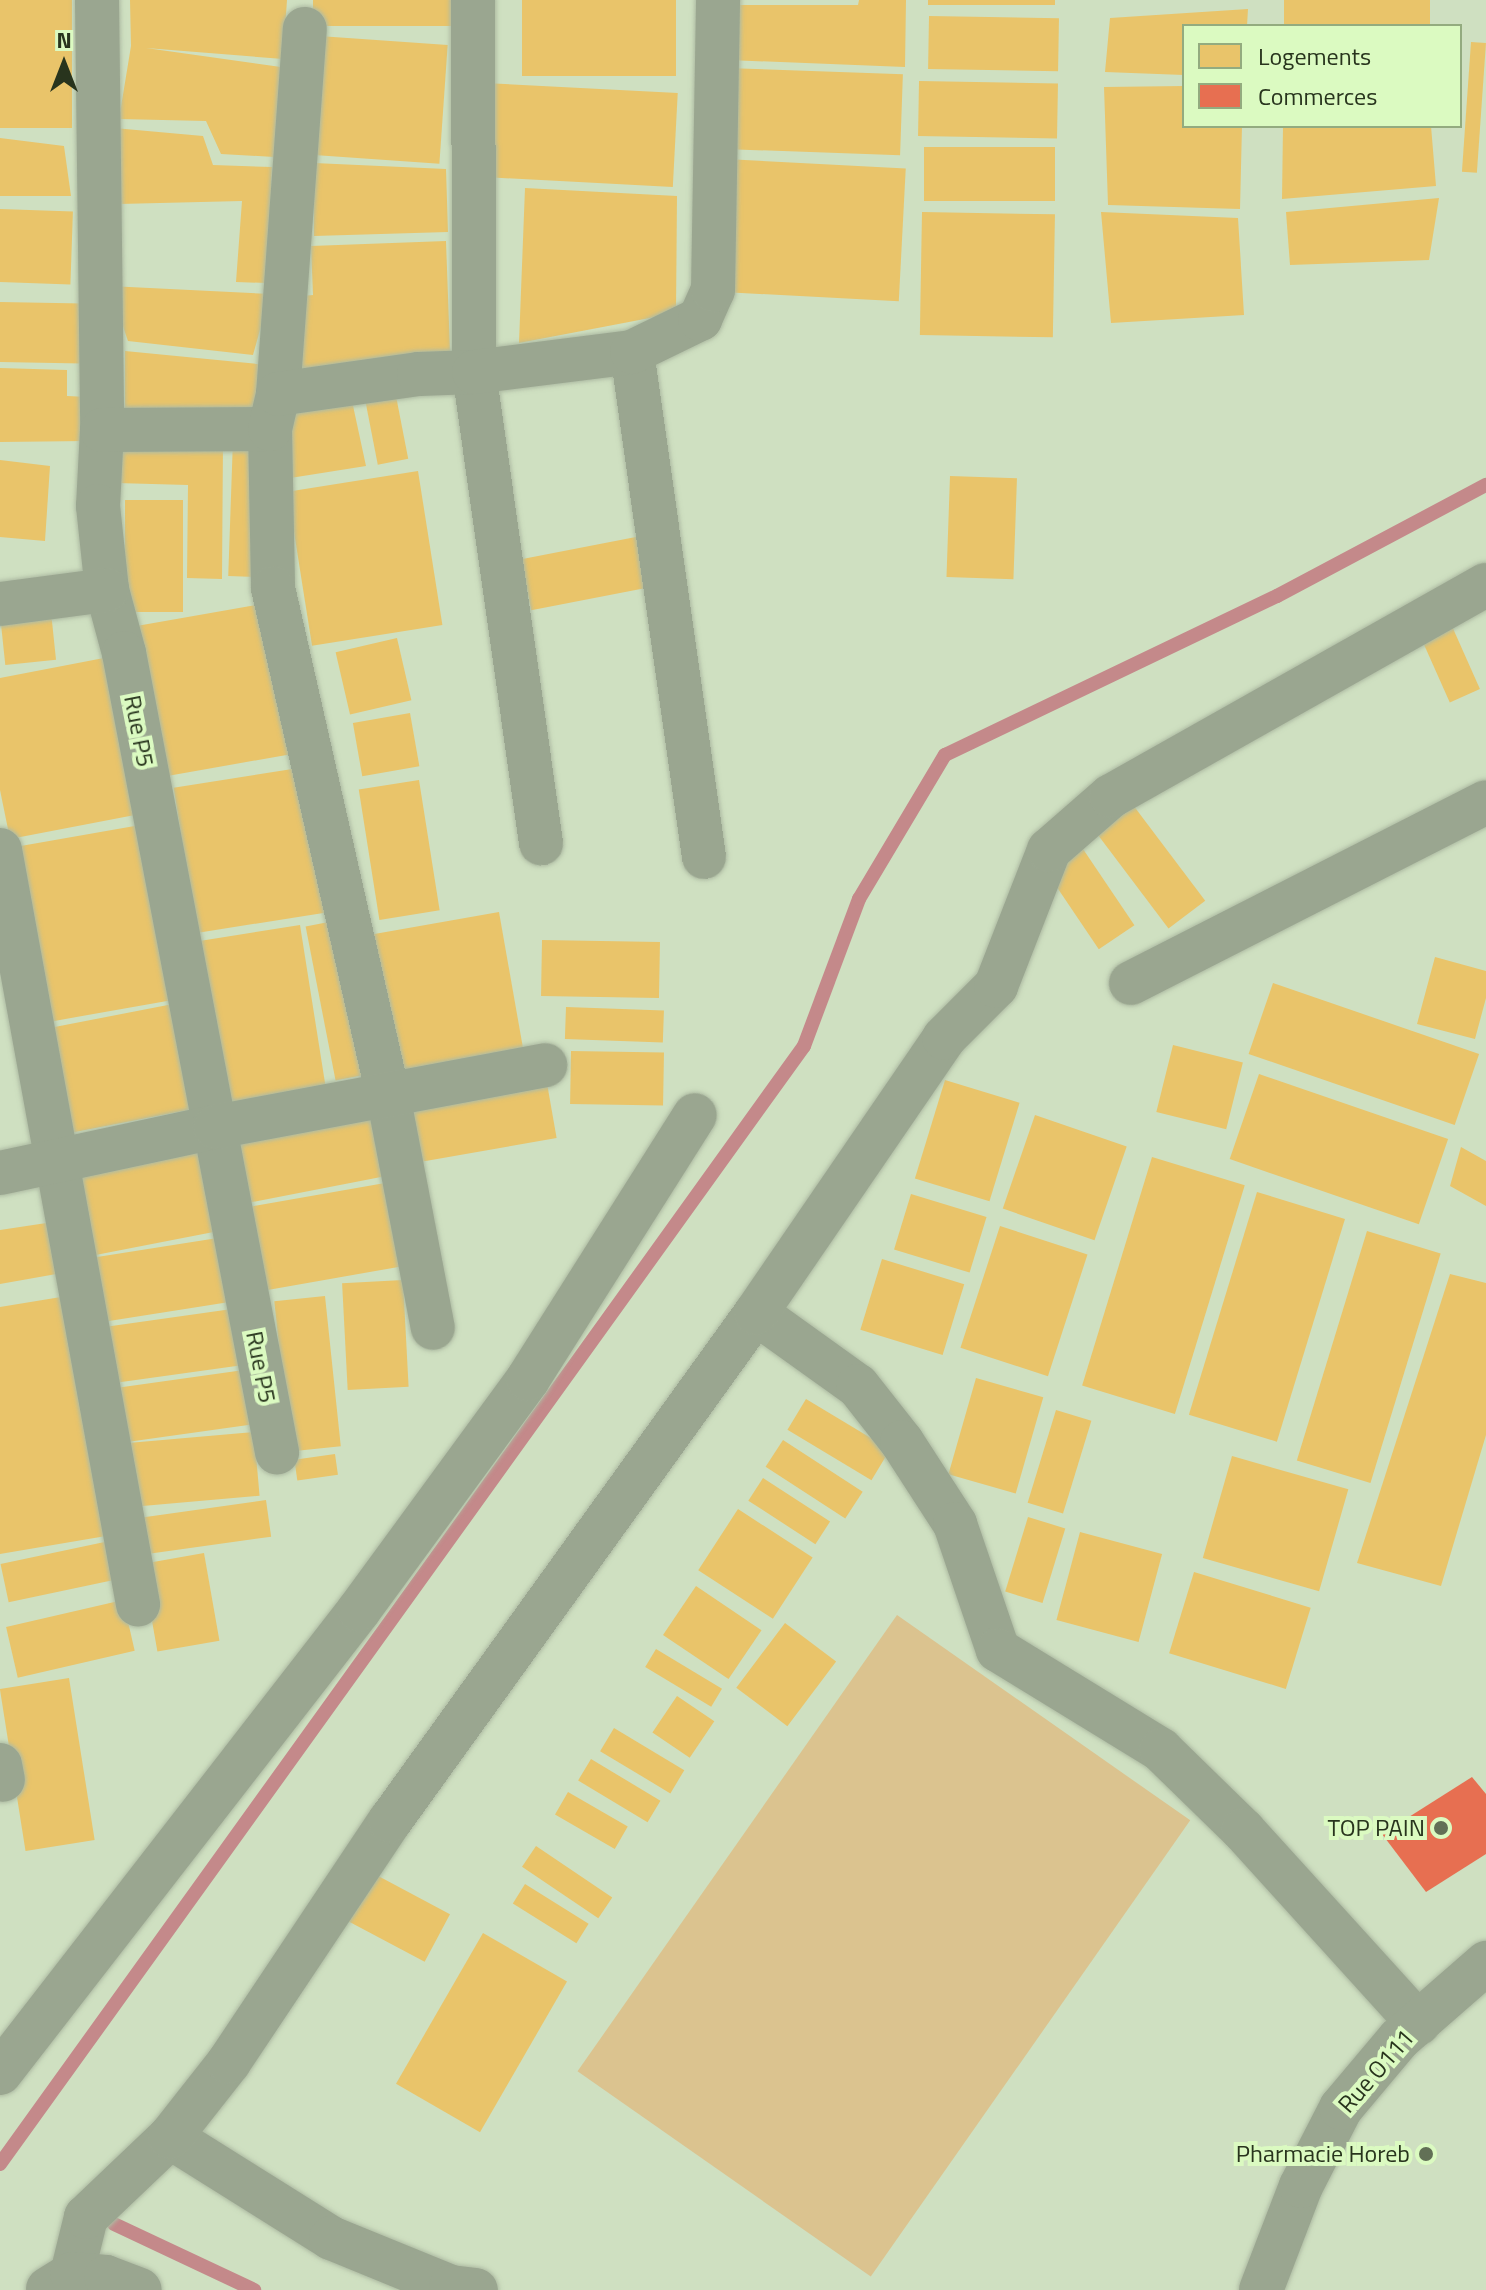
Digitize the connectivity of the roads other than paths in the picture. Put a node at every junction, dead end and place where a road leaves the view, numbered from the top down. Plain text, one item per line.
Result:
1 (97, 0) edge
2 (473, 0) edge
3 (718, 0) edge
4 (305, 29) dead end
5 (632, 352) junction
6 (474, 372) junction
7 (274, 412) junction
8 (102, 430) junction
9 (1486, 585) edge
10 (107, 590) junction
11 (0, 604) edge
12 (1486, 802) edge
13 (541, 843) dead end
14 (0, 850) edge
15 (704, 857) dead end
16 (1131, 983) dead end
17 (545, 1065) dead end
18 (388, 1095) junction
19 (695, 1115) dead end
20 (215, 1127) junction
21 (57, 1161) junction
22 (0, 1173) edge
23 (756, 1313) junction
24 (433, 1328) dead end
25 (277, 1452) dead end
26 (138, 1604) dead end
27 (1486, 1963) edge
28 (1418, 2023) junction
29 (0, 2073) edge
30 (170, 2137) junction
31 (59, 2282) edge
32 (140, 2290) edge
33 (476, 2290) edge
34 (1261, 2290) edge

1 - 8 street, Rue P5
2 - 6 street
3 - 5 street
4 - 7 street
5 - 6 street
5 - 15 street
6 - 7 street
6 - 13 street
7 - 8 street
7 - 18 street
8 - 10 street, Rue P5
9 - 23 street
10 - 11 street
10 - 20 street, Rue P5
12 - 16 street
14 - 21 street
17 - 18 street
18 - 20 street
18 - 24 street
19 - 29 street
20 - 21 street
20 - 25 street, Rue P5
21 - 22 street
21 - 26 street
23 - 28 street
23 - 30 street
27 - 28 street, Rue O111
28 - 34 street, Rue O111
30 - 31 street
30 - 33 street
31 - 32 street

